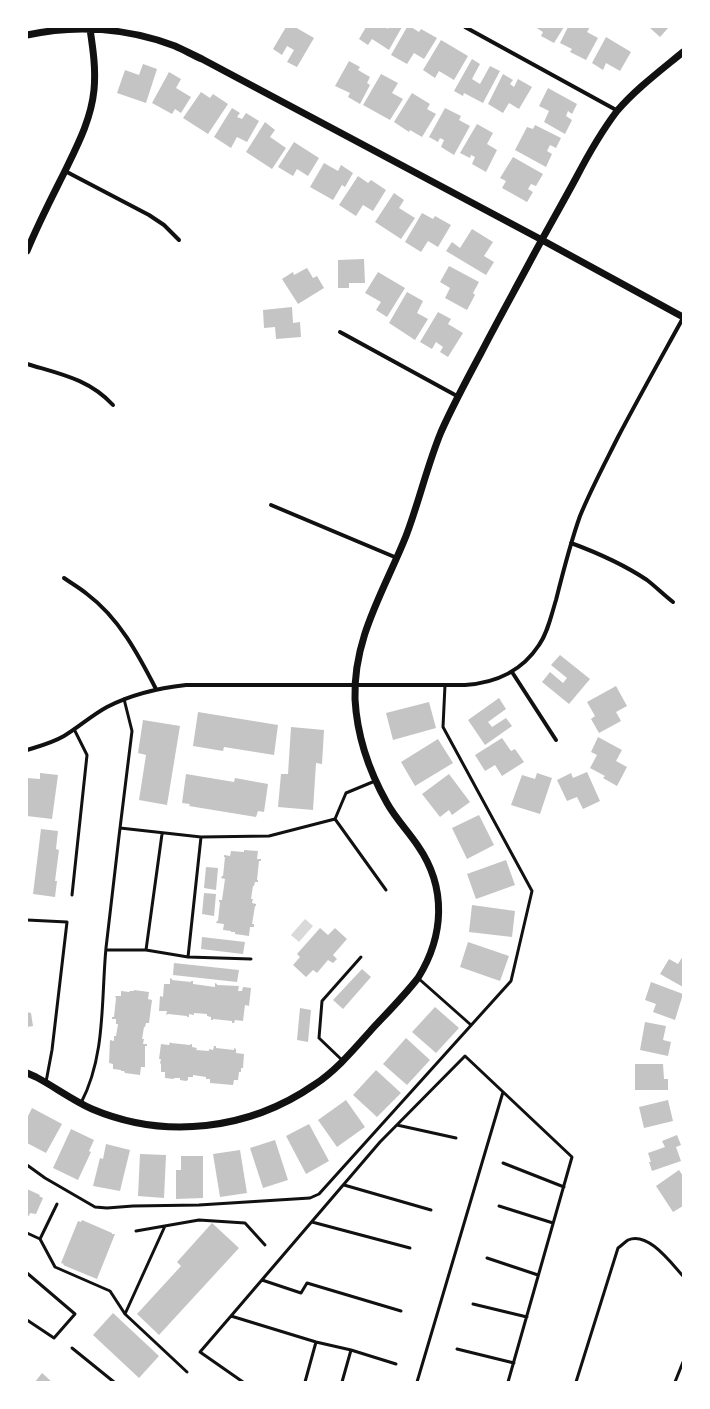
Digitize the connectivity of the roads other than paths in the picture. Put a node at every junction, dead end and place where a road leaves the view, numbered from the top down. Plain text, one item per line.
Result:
1 (465, 27) edge
2 (90, 28) edge
3 (123, 30) edge
4 (27, 35) edge
5 (683, 52) edge
6 (618, 111) junction
7 (65, 171) junction
8 (179, 240) dead end
9 (542, 240) junction
10 (27, 251) edge
11 (683, 317) edge
12 (340, 332) dead end
13 (27, 364) edge
14 (458, 396) junction
15 (113, 405) dead end
16 (271, 505) dead end
17 (571, 544) junction
18 (397, 558) junction
19 (64, 578) dead end
20 (673, 602) dead end
21 (512, 672) junction
22 (355, 685) junction
23 (444, 685) junction
24 (156, 689) junction
25 (124, 699) junction
26 (74, 729) junction
27 (556, 740) dead end
28 (27, 750) edge
29 (375, 781) junction
30 (335, 818) junction
31 (120, 828) junction
32 (162, 834) junction
33 (201, 837) junction
34 (386, 890) dead end
35 (72, 895) dead end
36 (27, 920) edge
37 (106, 950) junction
38 (146, 950) junction
39 (188, 956) junction
40 (361, 957) dead end
41 (252, 960) dead end
42 (418, 978) junction
43 (471, 1025) junction
44 (343, 1061) junction
45 (27, 1073) edge
46 (46, 1082) junction
47 (503, 1092) junction
48 (81, 1103) junction
49 (397, 1125) junction
50 (456, 1138) dead end
51 (504, 1163) dead end
52 (27, 1165) edge
53 (344, 1185) junction
54 (564, 1187) junction
55 (57, 1204) dead end
56 (499, 1206) dead end
57 (431, 1210) dead end
58 (312, 1222) junction
59 (553, 1223) junction
60 (165, 1226) junction
61 (136, 1231) dead end
62 (27, 1233) edge
63 (40, 1238) junction
64 (265, 1245) dead end
65 (410, 1248) dead end
66 (487, 1258) dead end
67 (27, 1273) edge
68 (538, 1275) junction
69 (683, 1276) edge
70 (262, 1280) junction
71 (473, 1304) dead end
72 (401, 1311) dead end
73 (125, 1314) junction
74 (231, 1316) junction
75 (526, 1317) junction
76 (27, 1320) edge
77 (316, 1342) junction
78 (72, 1348) dead end
79 (457, 1348) dead end
80 (351, 1350) junction
81 (683, 1362) edge
82 (514, 1363) junction
83 (396, 1364) dead end
84 (187, 1372) dead end
85 (114, 1382) edge
86 (243, 1382) edge
87 (304, 1382) edge
88 (342, 1382) edge
89 (417, 1382) edge
90 (508, 1382) edge
91 (576, 1382) edge
92 (674, 1382) edge

1 - 6 street
2 - 3 street
2 - 4 street
2 - 7 street
3 - 9 street
5 - 6 street
6 - 9 street
7 - 8 street
7 - 10 street
9 - 11 street
9 - 14 street
11 - 17 street
12 - 14 street
13 - 15 street
14 - 18 street
16 - 18 street
17 - 20 street
17 - 21 street
18 - 22 street
19 - 24 street
21 - 23 street
21 - 27 street
22 - 23 street
22 - 24 street
22 - 29 street
23 - 43 lane
24 - 25 street
25 - 26 street
25 - 31 lane
26 - 28 street
26 - 35 lane
29 - 30 lane
29 - 42 street
30 - 33 lane
30 - 34 lane
31 - 32 lane
31 - 37 lane
32 - 33 lane
32 - 38 lane
33 - 39 lane
36 - 46 lane
37 - 38 lane
37 - 48 lane
38 - 39 lane
39 - 41 lane
40 - 44 lane
42 - 43 lane
42 - 44 street
43 - 52 lane
44 - 48 street
45 - 46 street
46 - 48 street
47 - 49 lane
47 - 54 lane
47 - 89 lane
49 - 50 lane
49 - 53 lane
51 - 54 lane
53 - 57 lane
53 - 58 lane
54 - 59 lane
55 - 63 lane
56 - 59 lane
58 - 65 lane
58 - 70 lane
59 - 68 lane
60 - 61 lane
60 - 64 lane
60 - 73 lane
62 - 63 lane
63 - 73 lane
66 - 68 lane
67 - 76 lane
68 - 75 lane
69 - 91 lane
70 - 72 lane
70 - 74 lane
71 - 75 lane
73 - 84 lane
74 - 77 lane
74 - 86 lane
75 - 82 lane
77 - 80 lane
77 - 87 lane
78 - 85 lane
79 - 82 lane
80 - 83 lane
80 - 88 lane
81 - 92 lane
82 - 90 lane

